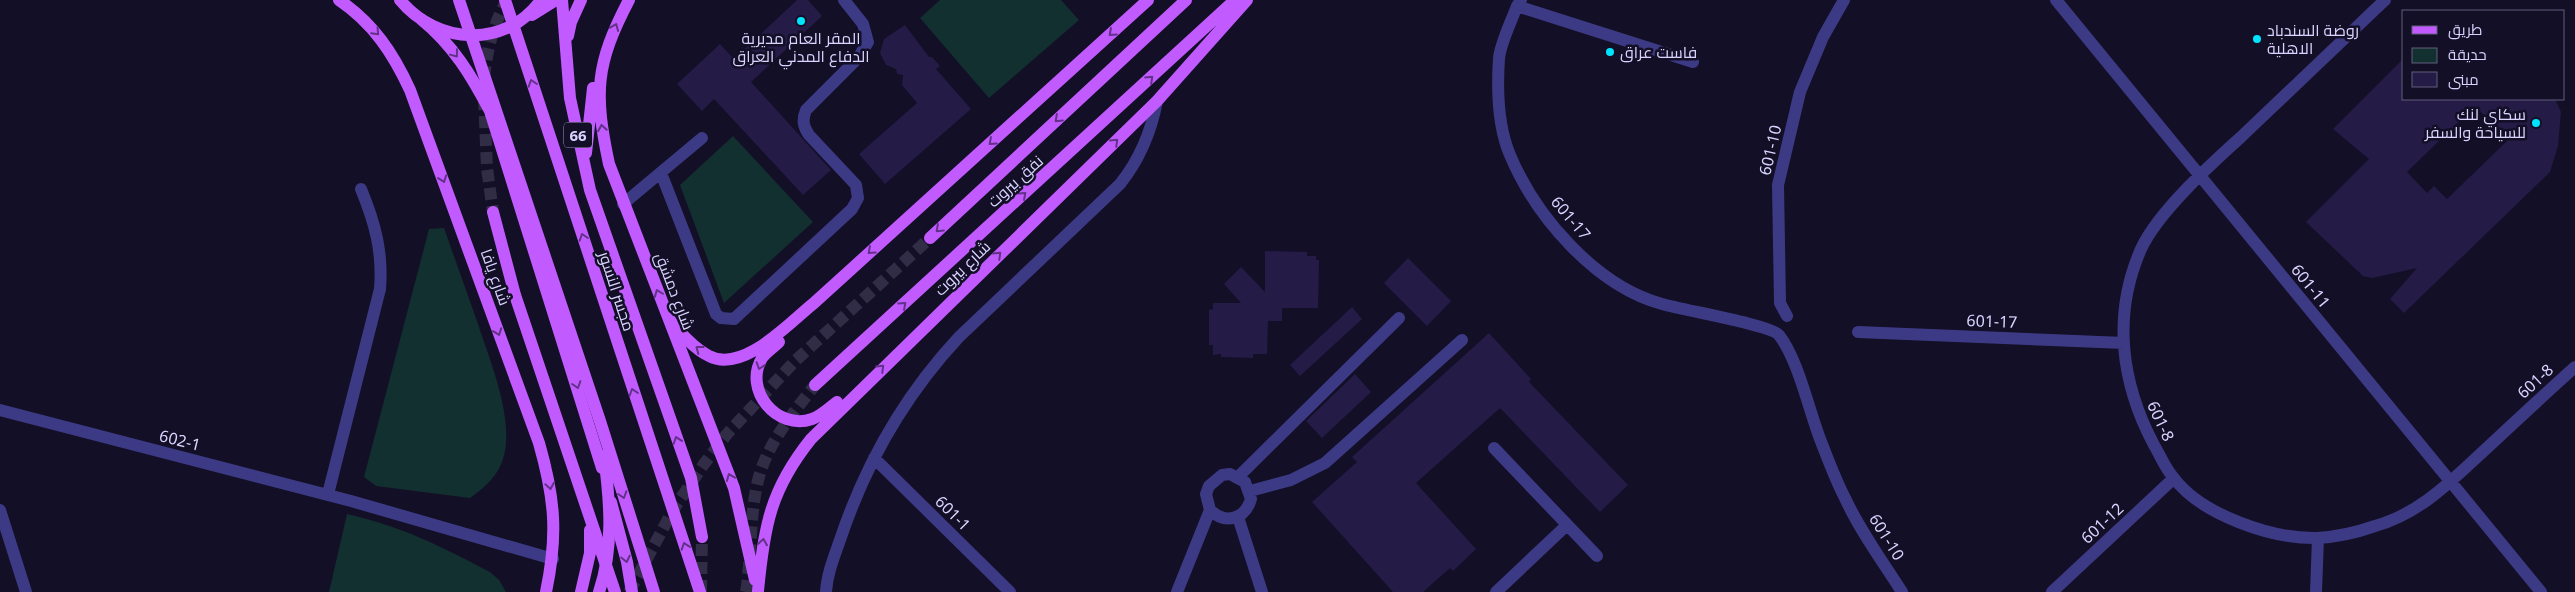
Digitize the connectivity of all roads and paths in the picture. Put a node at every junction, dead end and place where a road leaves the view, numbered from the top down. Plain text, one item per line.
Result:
1 (339, 0) edge
2 (400, 0) edge
3 (460, 0) edge
4 (505, 0) edge
5 (541, 0) edge
6 (556, 0) edge
7 (562, 0) edge
8 (580, 0) edge
9 (628, 0) edge
10 (844, 0) edge
11 (1148, 0) edge
12 (1186, 0) edge
13 (1235, 0) edge
14 (1247, 0) edge
15 (1844, 0) edge
16 (2056, 0) edge
17 (2385, 0) edge
18 (1519, 3) edge
19 (421, 19) junction
20 (511, 27) junction
21 (603, 56) junction
22 (1693, 62) dead end
23 (567, 63) junction
24 (568, 79) junction
25 (1157, 101) junction
26 (587, 130) junction
27 (702, 138) dead end
28 (661, 173) junction
29 (613, 175) junction
30 (2200, 175) junction
31 (361, 189) dead end
32 (590, 190) junction
33 (623, 204) junction
34 (493, 212) tunnel mouth
35 (930, 238) tunnel mouth
36 (814, 303) junction
37 (1787, 316) dead end
38 (1399, 318) dead end
39 (669, 319) junction
40 (1858, 332) dead end
41 (1777, 333) joint
42 (1462, 340) dead end
43 (2124, 343) junction
44 (2575, 366) edge
45 (815, 385) tunnel mouth
46 (861, 388) junction
47 (0, 410) edge
48 (600, 421) junction
49 (1494, 448) dead end
50 (874, 458) junction
51 (1238, 477) junction
52 (2173, 479) junction
53 (2450, 482) junction
54 (1250, 491) junction
55 (328, 494) junction
56 (0, 510) edge
57 (1210, 510) junction
58 (1238, 517) junction
59 (590, 520) junction
60 (1567, 525) junction
61 (702, 537) tunnel mouth
62 (2318, 538) junction
63 (1597, 556) dead end
64 (553, 559) junction
65 (758, 591) edge
66 (26, 592) edge
67 (546, 592) edge
68 (581, 592) edge
69 (599, 592) edge
70 (615, 592) edge
71 (632, 592) edge
72 (654, 592) edge
73 (700, 592) edge
74 (826, 592) edge
75 (1010, 592) edge
76 (1177, 592) edge
77 (1262, 592) edge
78 (1496, 592) edge
79 (1902, 592) edge
80 (2052, 592) edge
81 (2316, 592) edge
82 (2541, 592) edge

1 -> 64 main road, شارع يافا
2 - 19 main road
3 - 48 main road, bridge
73 -> 4 main road, مجسر النسور, bridge
5 - 20 main road
6 - 20 main road
7 - 23 main road, 66
8 - 23 main road
21 -> 9 main road, شارع دمشق
10 - 28 street
11 -> 36 main road
12 -> 35 main road, نفق بيروت
45 -> 13 main road, نفق بيروت
14 - 25 main road, شارع بيروت
15 - 37 street, 601-10
16 - 30 street, 601-11
17 - 30 street, 601-8
18 - 22 street
18 - 41 street, 601-17
19 - 20 main road
19 -> 71 main road
21 - 26 main road
29 -> 21 main road, شارع دمشق
23 - 24 main road, 66
24 - 26 main road
24 - 32 main road, 66
46 -> 25 main road, شارع بيروت
25 - 50 street
26 - 29 main road
26 - 32 main road
27 - 28 street
28 - 33 street
29 - 33 main road, شارع دمشق
30 - 43 street, 601-8
30 - 53 street, 601-11
31 - 55 street
61 -> 32 main road, 66
39 -> 33 main road, شارع دمشق
34 - 59 main road
36 -> 39 main road
36 -> 46 main road
38 - 51 street
65 -> 39 main road, شارع دمشق
40 - 43 street, 601-17
41 - 79 street, 601-10
42 - 54 street
43 - 52 street, 601-8
44 - 53 street, 601-8
65 -> 46 main road, شارع بيروت
47 - 55 street, 602-1
48 - 69 main road, bridge
48 -> 72 main road, bridge
49 - 60 street
50 - 74 street
50 - 75 street, 601-1
51 - 54 street
51 - 57 street
52 - 62 street, 601-8
52 - 80 street, 601-12
53 - 62 street, 601-8
53 - 82 street, 601-11
54 - 58 street
55 - 64 street, 602-1
56 - 66 street
57 - 58 street
57 - 76 street
58 - 77 street
59 - 68 main road
59 - 70 main road
60 - 63 street
60 - 78 street
62 - 81 street
64 - 67 main road, شارع يافا

